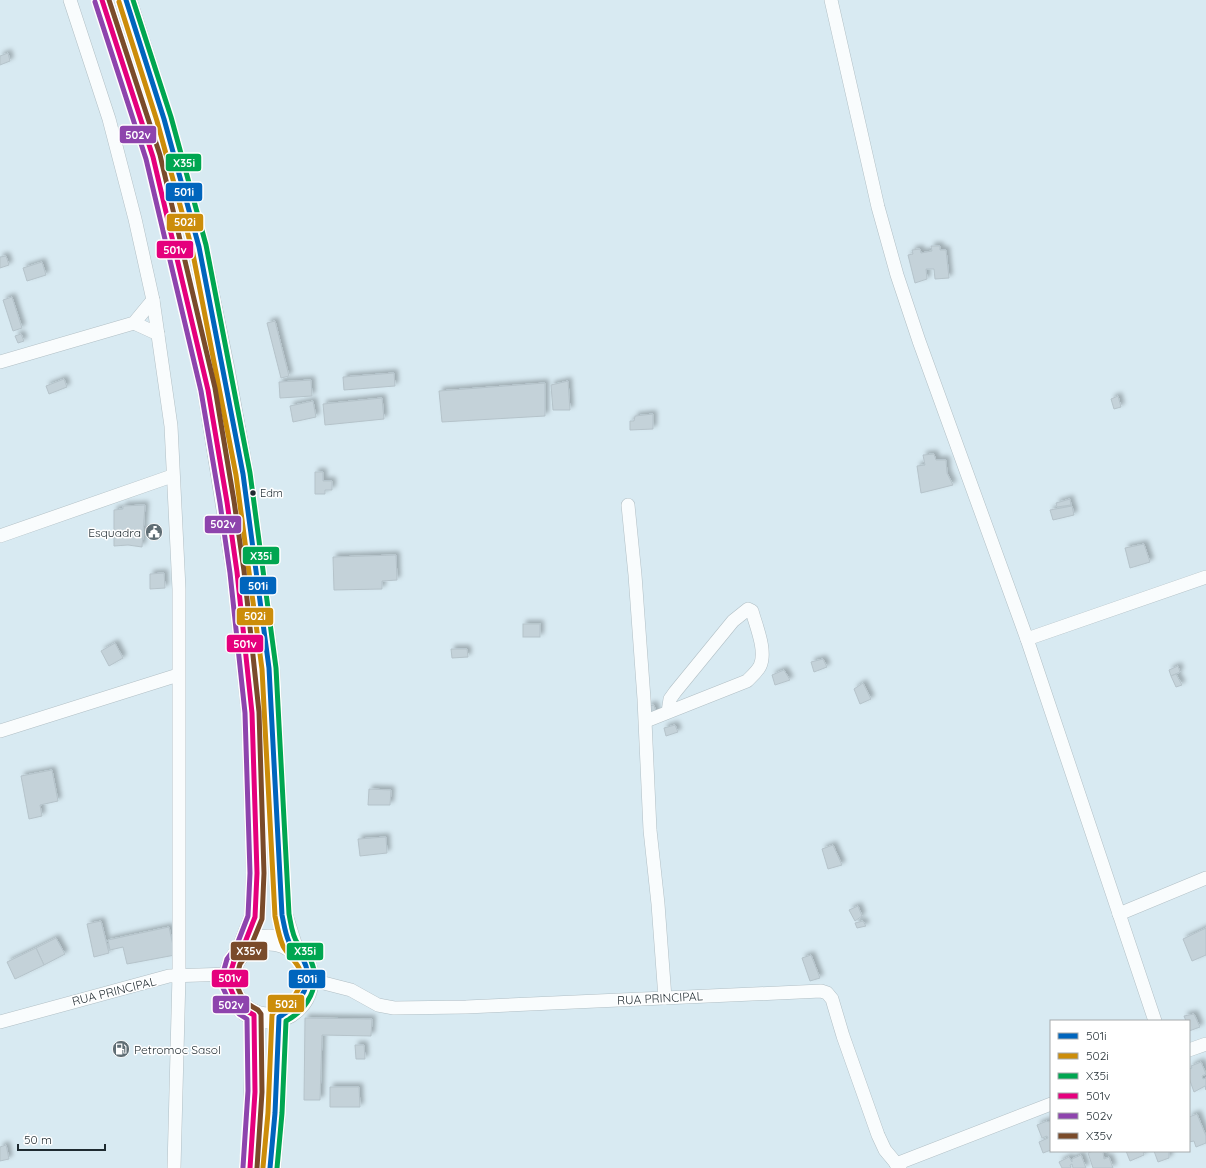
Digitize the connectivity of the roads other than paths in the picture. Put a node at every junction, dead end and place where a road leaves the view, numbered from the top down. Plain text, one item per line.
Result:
1 (70, 0) edge
2 (102, 0) edge
3 (126, 0) edge
4 (831, 0) edge
5 (153, 300) junction
6 (134, 323) junction
7 (158, 334) junction
8 (0, 362) edge
9 (172, 476) junction
10 (628, 505) dead end
11 (0, 536) edge
12 (1206, 577) edge
13 (1027, 638) junction
14 (178, 675) junction
15 (668, 712) junction
16 (646, 721) junction
17 (0, 731) edge
18 (1206, 878) edge
19 (1119, 914) junction
20 (292, 947) junction
21 (242, 950) junction
22 (230, 974) junction
23 (179, 975) junction
24 (308, 979) junction
25 (665, 998) junction
26 (254, 1015) junction
27 (279, 1017) junction
28 (1155, 1020) edge
29 (0, 1022) edge
30 (1206, 1044) edge
31 (1190, 1050) edge
32 (1050, 1104) edge
33 (898, 1166) edge
34 (174, 1168) edge
35 (250, 1168) edge
36 (270, 1168) edge

1 - 5 street
2 - 21 main road
3 - 20 main road
4 - 13 street
5 - 6 street
5 - 7 street
6 - 7 street
6 - 8 street
7 - 9 street
9 - 11 street
9 - 14 street
10 - 16 street
12 - 13 street
13 - 19 street
14 - 17 street
14 - 23 street
15 - 15 street
15 - 16 street
16 - 25 street
18 - 19 street
19 - 28 street
20 - 21 main road
20 - 24 main road
21 - 22 main road
22 - 23 street, RUA PRINCIPAL
22 - 26 main road
23 - 29 street, RUA PRINCIPAL
23 - 34 street
24 - 25 street, RUA PRINCIPAL
24 - 27 main road
25 - 33 street, RUA PRINCIPAL
26 - 27 main road
26 - 35 main road
27 - 36 main road
30 - 31 street
32 - 33 street

